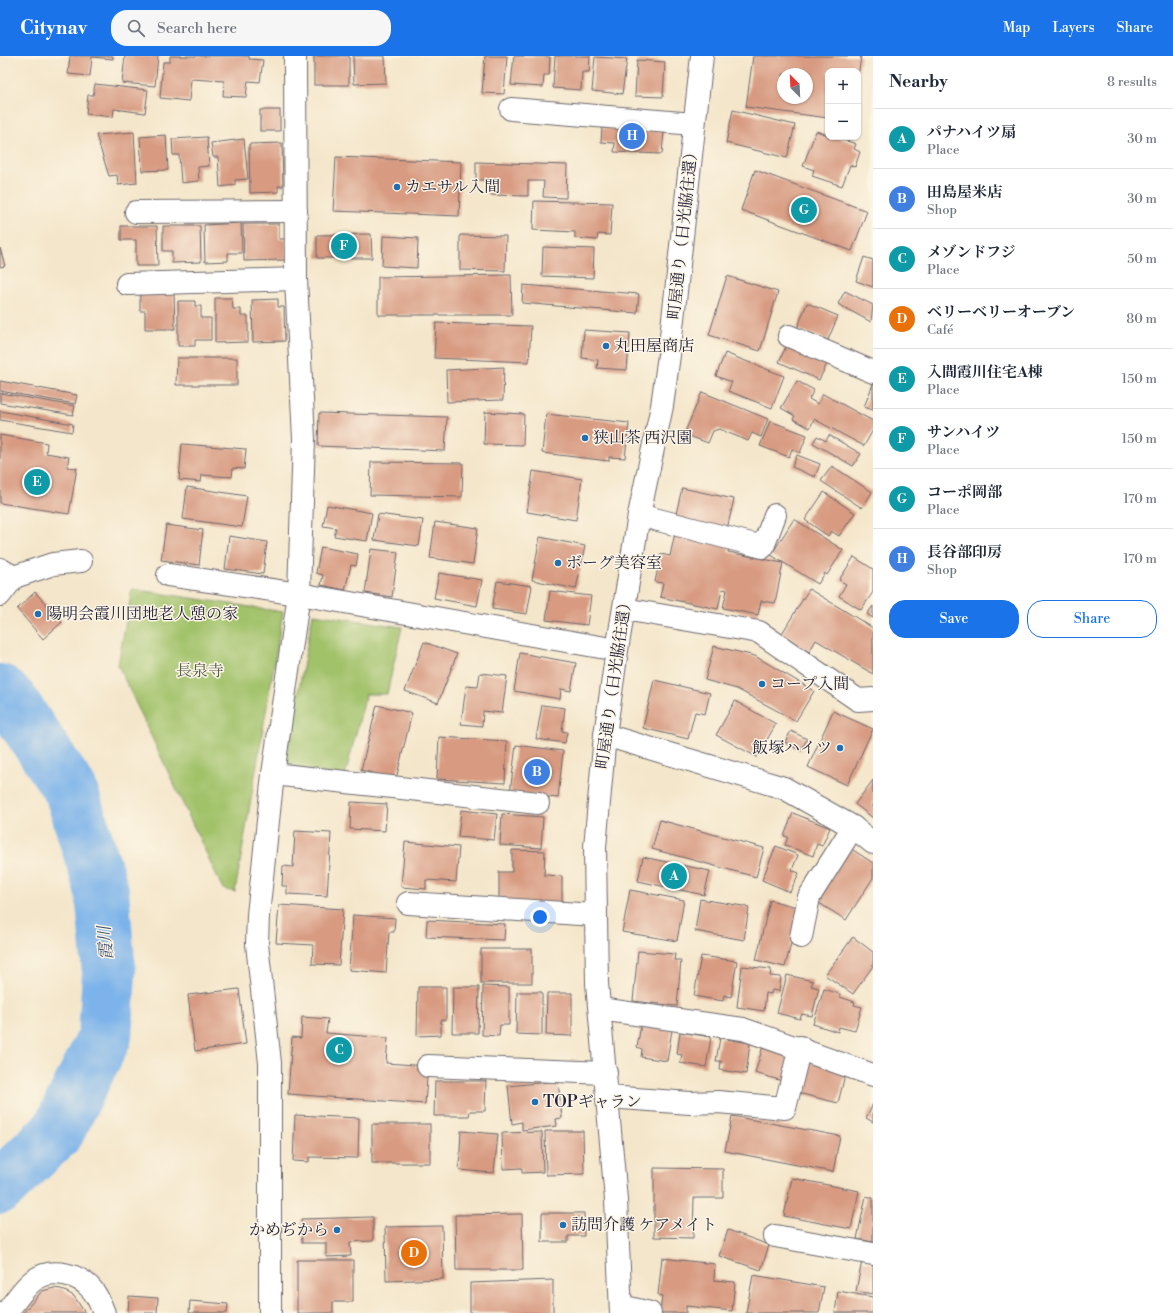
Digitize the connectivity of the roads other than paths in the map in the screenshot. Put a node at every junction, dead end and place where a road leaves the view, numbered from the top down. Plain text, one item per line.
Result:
1 (295, 56) edge
2 (701, 56) edge
3 (511, 109) dead end
4 (694, 124) junction
5 (296, 211) junction
6 (136, 212) dead end
7 (296, 279) junction
8 (127, 284) dead end
9 (789, 336) dead end
10 (873, 372) edge
11 (639, 515) junction
12 (776, 515) dead end
13 (81, 561) dead end
14 (7, 573) edge
15 (168, 575) dead end
16 (298, 594) junction
17 (0, 596) edge
18 (624, 609) junction
19 (617, 650) junction
20 (873, 699) edge
21 (605, 735) junction
22 (273, 774) junction
23 (538, 803) dead end
24 (853, 827) junction
25 (873, 843) edge
26 (408, 903) dead end
27 (595, 915) junction
28 (801, 937) dead end
29 (600, 1009) junction
30 (800, 1048) junction
31 (428, 1066) dead end
32 (606, 1073) junction
33 (873, 1075) edge
34 (608, 1097) junction
35 (775, 1236) dead end
36 (873, 1254) edge
37 (621, 1310) edge
38 (6, 1313) edge
39 (104, 1313) edge
40 (270, 1313) edge
41 (650, 1313) edge

1 - 5 street
2 - 4 street, 町屋通り（日光脇往還）
3 - 4 street
4 - 11 street, 町屋通り（日光脇往還）
5 - 6 street
5 - 7 street
7 - 8 street
7 - 16 street
9 - 10 street
11 - 12 street
11 - 18 street, 町屋通り（日光脇往還）
13 - 14 street
14 - 17 street
15 - 16 street
16 - 19 street
16 - 22 street
18 - 19 street, 町屋通り（日光脇往還）
18 - 20 street
19 - 21 street, 町屋通り（日光脇往還）
21 - 24 street
21 - 27 street, 町屋通り（日光脇往還）
22 - 23 street
22 - 40 street
24 - 25 street
24 - 28 street
26 - 27 street
27 - 29 street, 町屋通り（日光脇往還）
29 - 30 street
29 - 32 street, 町屋通り（日光脇往還）
30 - 33 street
30 - 34 street
31 - 32 street
32 - 34 street, 町屋通り（日光脇往還）
34 - 37 street, 町屋通り（日光脇往還）
35 - 36 street
37 - 41 street
38 - 39 street

